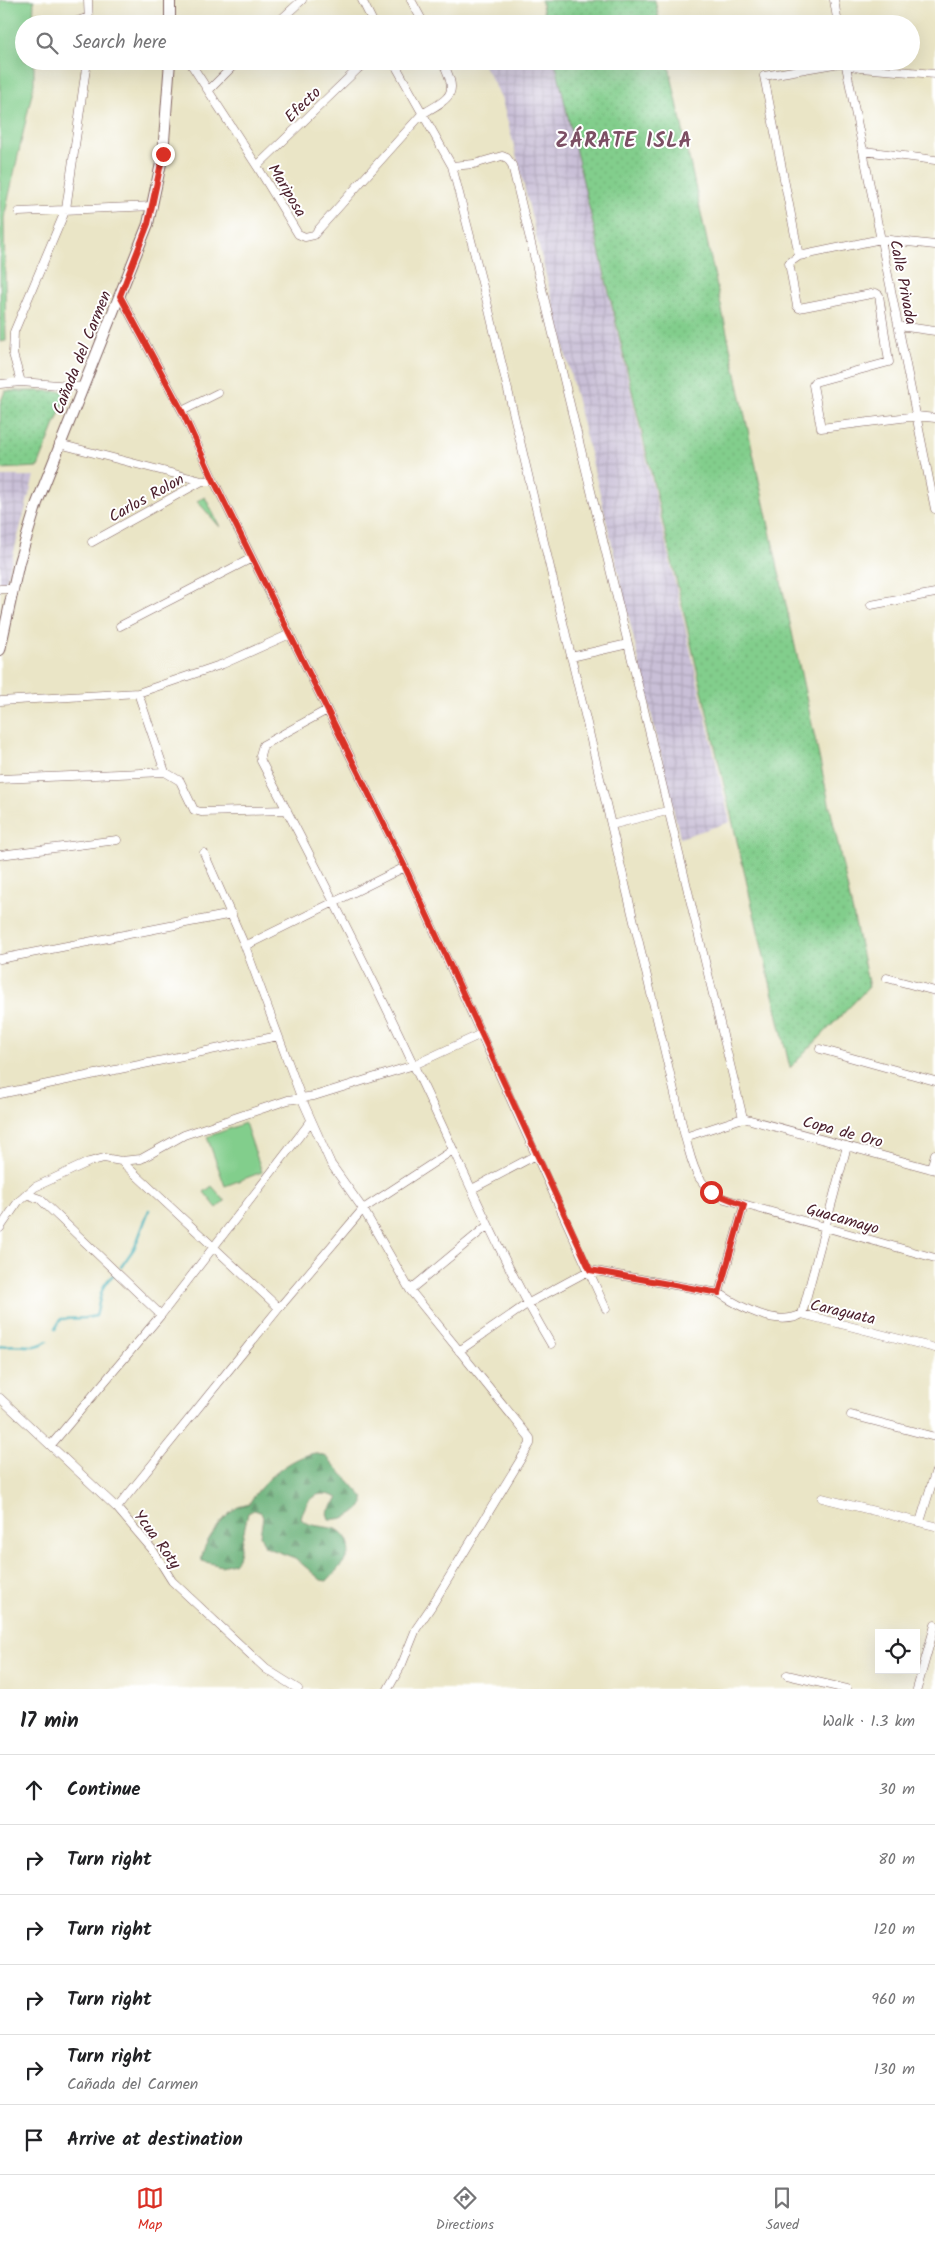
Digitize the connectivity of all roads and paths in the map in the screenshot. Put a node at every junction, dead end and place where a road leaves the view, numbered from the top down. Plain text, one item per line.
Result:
1 (88, 0) edge
2 (170, 0) edge
3 (302, 0) edge
4 (362, 0) edge
5 (412, 0) edge
6 (834, 0) edge
7 (89, 15) edge
8 (170, 15) edge
9 (286, 15) edge
10 (370, 15) edge
11 (420, 15) edge
12 (836, 15) edge
13 (86, 70) edge
14 (169, 70) edge
15 (195, 70) edge
16 (229, 70) edge
17 (357, 70) edge
18 (398, 70) edge
19 (447, 70) edge
20 (791, 70) edge
21 (847, 70) edge
22 (902, 70) edge
23 (935, 74) edge
24 (209, 90) junction
25 (422, 114) junction
26 (864, 151) junction
27 (935, 160) edge
28 (258, 166) junction
29 (452, 166) junction
30 (153, 206) junction
31 (66, 209) junction
32 (19, 212) dead end
33 (881, 238) junction
34 (935, 245) edge
35 (799, 256) junction
36 (120, 296) junction
37 (899, 326) junction
38 (935, 330) edge
39 (21, 382) junction
40 (0, 384) edge
41 (83, 387) junction
42 (218, 393) dead end
43 (182, 411) junction
44 (916, 416) junction
45 (935, 418) edge
46 (59, 444) junction
47 (202, 481) junction
48 (214, 481) junction
49 (935, 509) edge
50 (92, 542) dead end
51 (252, 558) junction
52 (0, 589) edge
53 (13, 589) junction
54 (935, 593) edge
55 (871, 605) dead end
56 (120, 626) dead end
57 (290, 634) junction
58 (628, 644) junction
59 (0, 650) edge
60 (571, 657) junction
61 (138, 693) junction
62 (0, 701) edge
63 (327, 710) junction
64 (165, 772) junction
65 (0, 779) edge
66 (287, 810) junction
67 (667, 811) junction
68 (611, 825) junction
69 (117, 840) dead end
70 (204, 853) dead end
71 (0, 855) edge
72 (405, 867) junction
73 (334, 903) junction
74 (232, 914) junction
75 (245, 946) junction
76 (0, 959) edge
77 (887, 978) dead end
78 (935, 991) edge
79 (481, 1034) junction
80 (278, 1036) junction
81 (820, 1049) dead end
82 (414, 1065) junction
83 (935, 1081) edge
84 (0, 1094) edge
85 (301, 1097) junction
86 (743, 1118) junction
87 (311, 1122) junction
88 (685, 1136) junction
89 (847, 1146) junction
90 (453, 1150) junction
91 (935, 1154) edge
92 (536, 1155) junction
93 (121, 1161) junction
94 (933, 1170) edge
95 (472, 1189) junction
96 (26, 1194) junction
97 (744, 1205) junction
98 (363, 1209) junction
99 (487, 1226) junction
100 (0, 1228) edge
101 (826, 1228) junction
102 (214, 1248) junction
103 (935, 1258) edge
104 (590, 1270) junction
105 (410, 1290) junction
106 (719, 1293) junction
107 (527, 1304) junction
108 (279, 1308) junction
109 (606, 1309) dead end
110 (802, 1314) junction
111 (161, 1315) junction
112 (551, 1344) dead end
113 (935, 1348) edge
114 (459, 1351) junction
115 (0, 1398) edge
116 (851, 1415) dead end
117 (935, 1438) edge
118 (51, 1444) junction
119 (935, 1473) edge
120 (822, 1498) dead end
121 (117, 1508) junction
122 (920, 1522) junction
123 (935, 1526) edge
124 (935, 1625) edge
125 (788, 1675) dead end
126 (298, 1689) edge
127 (388, 1689) edge
128 (847, 1689) edge
129 (917, 1689) edge

1 - 7 street
2 - 8 street
3 - 9 street
4 - 10 street
5 - 11 street
6 - 12 street
13 - 31 street
14 - 30 street, Cañada del Carmen
15 - 24 street, Mariposa
16 - 24 street
17 - 28 street, Efecto
18 - 25 street, Guacamayo
19 - 25 street
20 - 35 street
21 - 26 street, Calle Privada
22 - 23 street
24 - 28 street, Mariposa
25 - 28 street, Mariposa
25 - 29 street, Guacamayo
26 - 27 street
26 - 33 street, Calle Privada
29 - 58 street
29 - 60 street, Guacamayo
30 - 31 street
30 - 36 street, Cañada del Carmen
31 - 32 street
31 - 39 street
33 - 34 street
33 - 35 street
33 - 37 street, Calle Privada
35 - 44 street
36 - 41 street, Cañada del Carmen
36 - 43 street
37 - 38 street
37 - 44 street, Calle Privada
39 - 40 street
39 - 41 street
41 - 46 street, Cañada del Carmen
42 - 43 street
43 - 48 street
44 - 45 street
44 - 49 street, Calle Privada
46 - 47 street
46 - 53 street, Cañada del Carmen
47 - 48 street, Carlos Rolon
47 - 50 street, Carlos Rolon
48 - 51 street
51 - 56 street
51 - 57 street
52 - 53 street
53 - 59 street, Cañada del Carmen
54 - 55 street
57 - 61 street
57 - 63 street
58 - 60 street
58 - 67 street
60 - 68 street, Guacamayo
61 - 62 street
61 - 64 street
63 - 66 street
63 - 72 street
64 - 65 street
64 - 66 street
66 - 73 street
67 - 68 street
67 - 86 street
68 - 88 street, Guacamayo
69 - 71 street
70 - 74 street
72 - 73 street
72 - 79 street
73 - 75 street
73 - 82 street
74 - 75 street
74 - 76 street
75 - 80 street
77 - 78 street
79 - 82 street
79 - 92 street
80 - 84 street
80 - 85 street
81 - 83 street
82 - 85 street
82 - 90 street
85 - 87 street
85 - 93 street
86 - 88 street
86 - 89 street, Copa de Oro
87 - 98 street
87 - 102 street
88 - 97 street, Guacamayo
89 - 94 street, Copa de Oro
89 - 101 street
90 - 95 street
90 - 98 street
91 - 94 street
92 - 95 street
92 - 104 street
93 - 96 street
93 - 102 street
95 - 99 street
96 - 100 street
96 - 111 street
97 - 101 street, Guacamayo
97 - 106 street
98 - 105 street
98 - 108 street
99 - 105 street
99 - 107 street
101 - 103 street, Guacamayo
101 - 110 street
102 - 108 street
102 - 111 street
104 - 106 street, Caraguata
104 - 107 street
104 - 109 street
105 - 114 street
106 - 110 street, Caraguata
107 - 112 street
107 - 114 street
108 - 121 street
110 - 113 street, Caraguata
111 - 118 street
114 - 127 street
115 - 118 street, Ycua Roty
116 - 117 street
118 - 121 street, Ycua Roty
119 - 122 street
120 - 122 street
121 - 126 street, Ycua Roty
122 - 123 street
124 - 129 street
125 - 128 street

